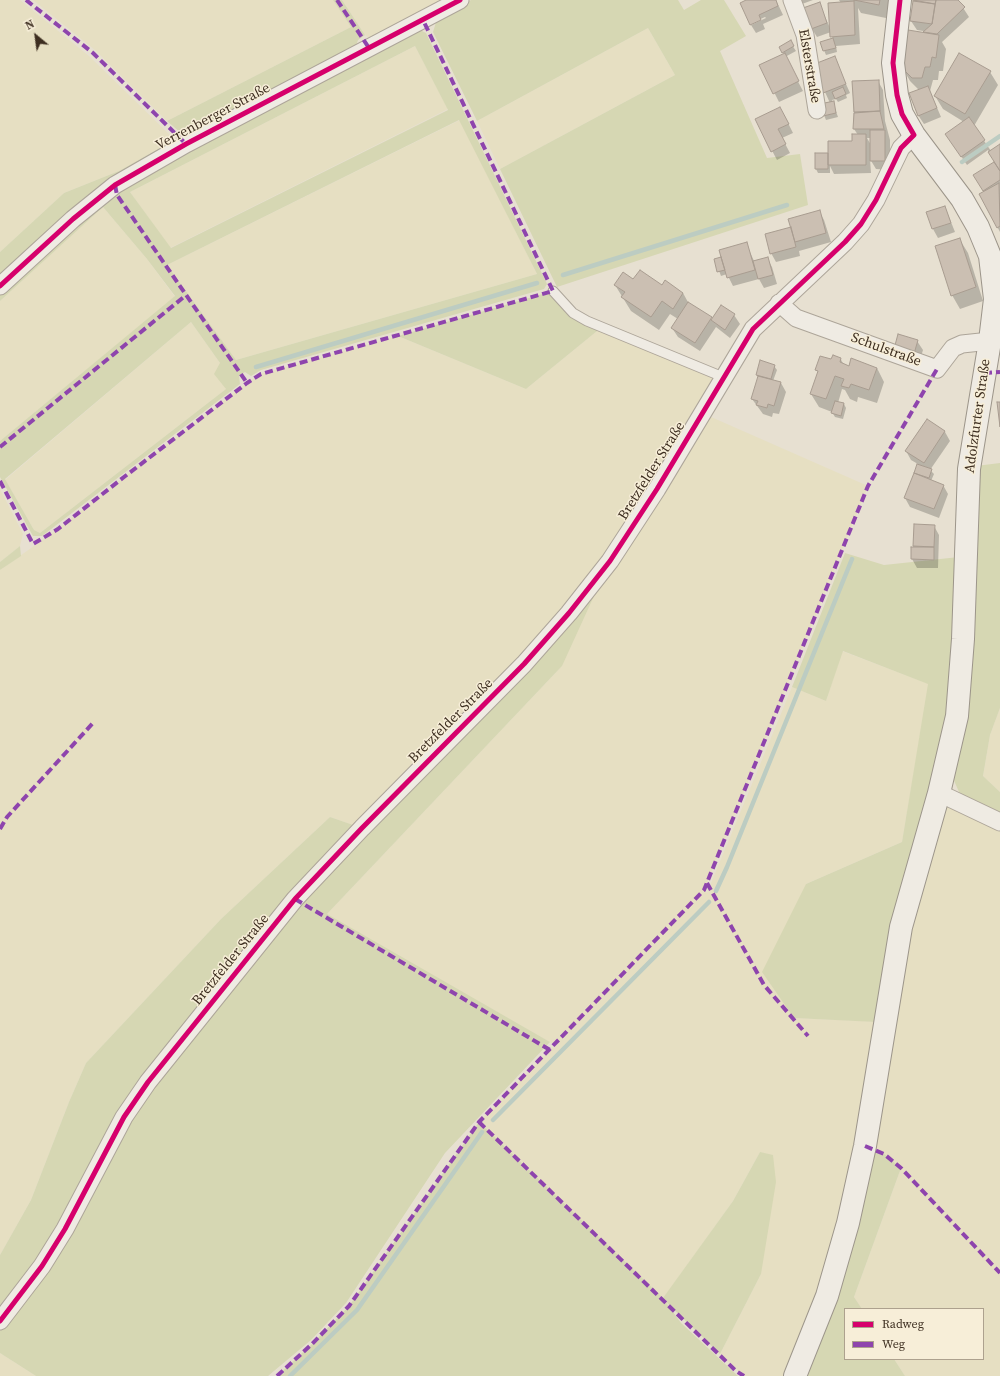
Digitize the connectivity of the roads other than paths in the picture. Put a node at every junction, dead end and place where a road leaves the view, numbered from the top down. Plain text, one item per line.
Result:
1 (460, 0) edge
2 (792, 0) edge
3 (900, 0) edge
4 (817, 110) dead end
5 (914, 135) junction
6 (995, 253) edge
7 (0, 286) edge
8 (553, 291) dead end
9 (779, 304) junction
10 (990, 340) junction
11 (723, 377) junction
12 (939, 793) junction
13 (1000, 822) edge
14 (0, 1321) edge
15 (795, 1376) edge

1 - 7 street, Verrenberger Straße
2 - 4 street, Elsterstraße
3 - 5 main road, Adolzfurter Straße
5 - 6 main road, Adolzfurter Straße
5 - 9 street, Bretzfelder Straße
6 - 10 main road, Adolzfurter Straße
8 - 11 lane
9 - 10 street, Schulstraße
9 - 11 street, Bretzfelder Straße
10 - 12 main road, Adolzfurter Straße
11 - 14 street, Bretzfelder Straße
12 - 13 street
12 - 15 main road, Adolzfurter Straße

